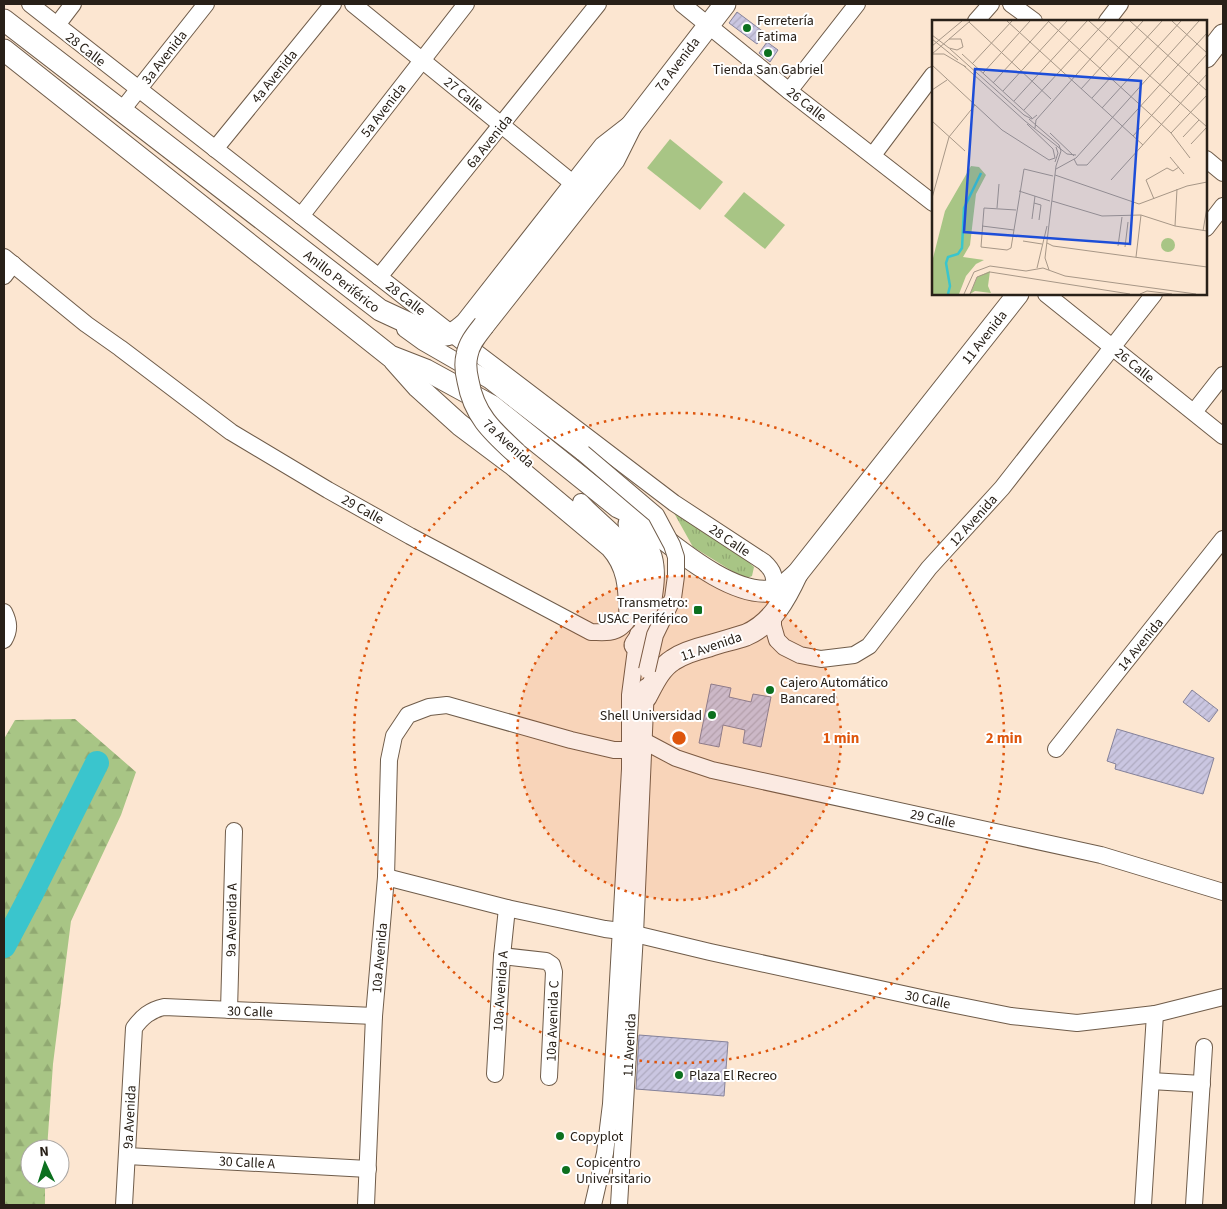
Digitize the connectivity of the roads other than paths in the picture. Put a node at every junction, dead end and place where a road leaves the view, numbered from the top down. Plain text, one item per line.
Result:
1 (30, 4) edge
2 (73, 4) edge
3 (206, 4) edge
4 (333, 4) edge
5 (353, 4) edge
6 (466, 4) edge
7 (598, 4) edge
8 (682, 4) edge
9 (725, 4) edge
10 (857, 4) edge
11 (991, 4) edge
12 (1011, 4) edge
13 (1120, 4) edge
14 (4, 20) edge
15 (977, 20) edge
16 (1033, 20) edge
17 (1108, 20) edge
18 (708, 24) junction
19 (56, 25) junction
20 (1223, 34) edge
21 (4, 50) edge
22 (1207, 56) edge
23 (422, 60) junction
24 (932, 77) edge
25 (138, 89) junction
26 (789, 91) junction
27 (122, 110) junction
28 (502, 125) junction
29 (631, 126) junction
30 (215, 149) junction
31 (873, 155) junction
32 (1207, 159) edge
33 (1223, 173) edge
34 (575, 185) junction
35 (932, 202) edge
36 (1223, 206) edge
37 (301, 216) junction
38 (1207, 227) edge
39 (7, 266) edge
40 (379, 277) junction
41 (1017, 295) edge
42 (1047, 295) edge
43 (1153, 295) edge
44 (380, 310) junction
45 (452, 334) junction
46 (1112, 347) junction
47 (390, 356) junction
48 (1223, 375) edge
49 (1194, 412) junction
50 (1223, 436) edge
51 (581, 502) junction
52 (618, 508) junction
53 (1223, 539) edge
54 (797, 574) junction
55 (774, 590) junction
56 (4, 612) edge
57 (630, 614) junction
58 (773, 614) junction
59 (4, 640) edge
60 (636, 645) junction
61 (646, 697) junction
62 (408, 715) joint
63 (637, 746) junction
64 (1056, 749) dead end
65 (234, 831) dead end
66 (386, 877) junction
67 (1223, 892) edge
68 (507, 908) junction
69 (628, 932) junction
70 (502, 956) junction
71 (1223, 997) edge
72 (229, 1010) junction
73 (1155, 1014) junction
74 (374, 1016) junction
75 (134, 1028) joint
76 (1204, 1048) dead end
77 (495, 1074) dead end
78 (549, 1077) dead end
79 (1151, 1081) junction
80 (1202, 1084) junction
81 (127, 1156) junction
82 (368, 1168) junction
83 (124, 1205) edge
84 (366, 1205) edge
85 (593, 1205) edge
86 (619, 1205) edge
87 (1143, 1205) edge
88 (1194, 1205) edge

1 - 19 street, 28 Calle
2 - 19 street
3 - 25 street, 3a Avenida
4 - 30 street, 4a Avenida
5 - 23 street, 27 Calle
6 - 23 street, 5a Avenida
7 - 28 street, 6a Avenida
8 - 18 street, 26 Calle
9 - 18 main road, 7a Avenida
10 - 26 street
11 - 15 street
12 - 16 street
13 - 17 street
14 - 27 main road, Anillo Periférico
18 - 26 street, 26 Calle
18 - 29 main road, 7a Avenida
19 - 25 street, 28 Calle
20 - 22 main road
21 - 47 main road, Anillo Periférico
23 - 28 street, 27 Calle
23 - 37 street, 5a Avenida
24 - 31 street
25 - 27 street, 3a Avenida
25 - 30 street, 28 Calle
26 - 31 street, 26 Calle
27 - 44 main road, Anillo Periférico
28 - 34 street, 27 Calle
28 - 40 street, 6a Avenida
29 - 34 main road, 7a Avenida
29 - 51 main road, 7a Avenida, bridge
30 - 37 street, 28 Calle
31 - 35 street, 26 Calle
32 - 33 street
34 - 45 main road, 7a Avenida
36 - 38 street
37 - 40 street, 28 Calle
39 - 57 street, 29 Calle
40 - 45 street, 28 Calle
41 - 54 main road, 11 Avenida
42 - 46 street, 26 Calle
43 - 46 street, 12 Avenida
44 - 45 main road
44 - 61 street, Anillo Periférico, bridge
45 - 55 street, 28 Calle
46 - 49 street, 26 Calle
46 - 58 street, 12 Avenida
47 - 52 main road, Anillo Periférico
47 - 57 main road
48 - 49 street
49 - 50 street, 26 Calle
51 - 57 street, 29 Calle
51 - 60 street, 7a Avenida
52 - 55 main road, Anillo Periférico
52 - 60 main road
53 - 64 street, 14 Avenida
54 - 55 main road
54 - 58 main road, 11 Avenida
56 - 59 street
58 - 61 main road, 11 Avenida
60 - 63 street, 11 Avenida
61 - 63 street, 11 Avenida
62 - 63 street, 29 Calle
62 - 66 street, 10a Avenida
63 - 67 street, 29 Calle
63 - 69 street, 11 Avenida
65 - 72 street, 9a Avenida A
66 - 68 street, 30 Calle
66 - 74 street, 10a Avenida
68 - 69 street, 30 Calle
68 - 70 street, 10a Avenida A
69 - 73 street, 30 Calle
69 - 85 street, 11 Avenida
69 - 86 street, 11 Avenida
70 - 77 street, 10a Avenida A
70 - 78 street, 10a Avenida C
71 - 73 street, 30 Calle
72 - 74 street, 30 Calle
72 - 75 street, 30 Calle
73 - 79 street
74 - 82 street, 10a Avenida
75 - 81 street, 9a Avenida
76 - 80 street
79 - 80 street
79 - 87 street
80 - 88 street
81 - 82 street, 30 Calle A
81 - 83 street, 9a Avenida
82 - 84 street, 10a Avenida

